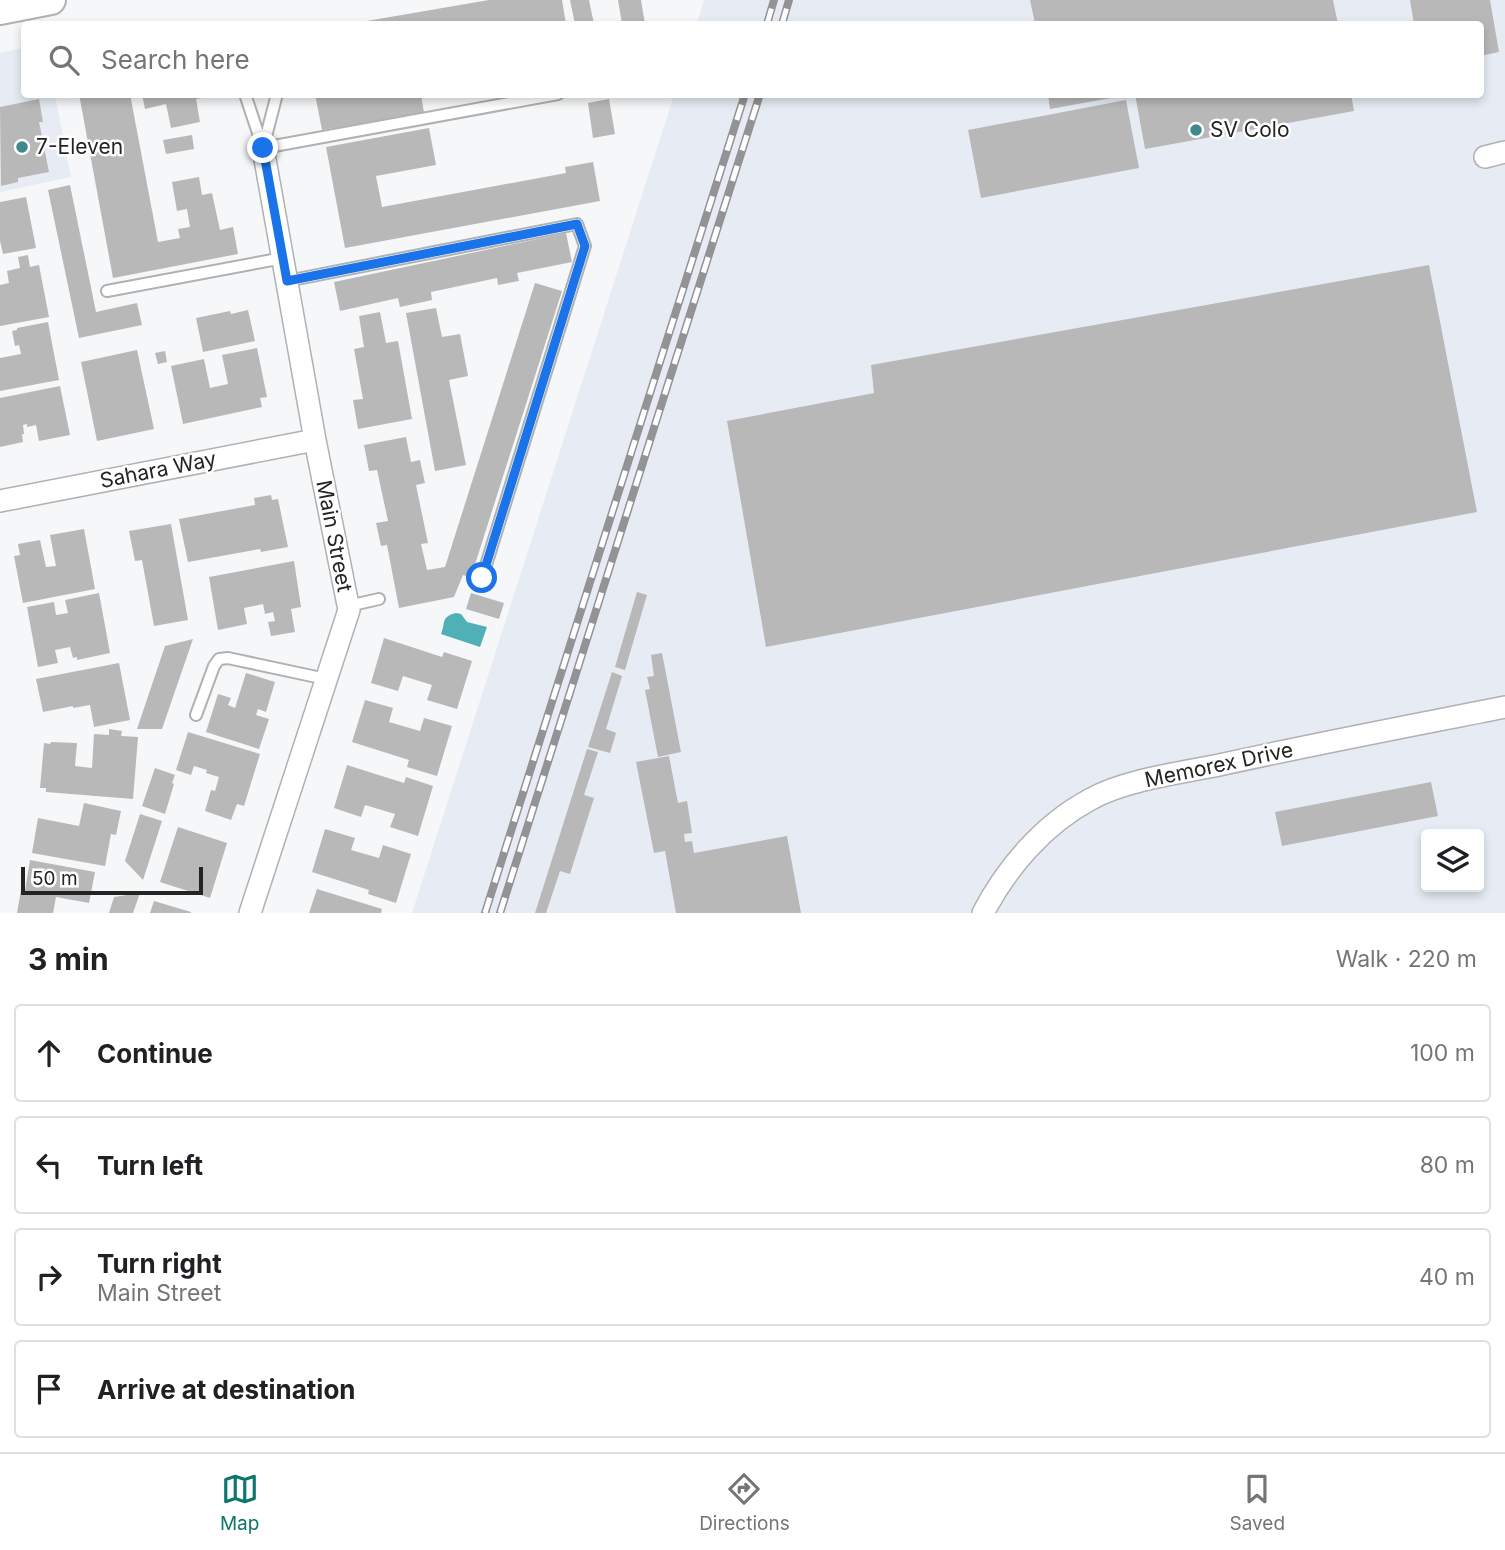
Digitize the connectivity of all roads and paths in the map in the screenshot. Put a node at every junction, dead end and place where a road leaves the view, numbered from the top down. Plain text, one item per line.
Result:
1 (51, 0) edge
2 (0, 10) edge
3 (246, 98) edge
4 (276, 98) edge
5 (536, 98) edge
6 (263, 148) junction
7 (283, 258) junction
8 (287, 281) junction
9 (107, 291) dead end
10 (315, 440) junction
11 (0, 501) edge
12 (482, 578) dead end
13 (379, 599) dead end
14 (348, 606) junction
15 (326, 679) junction
16 (1505, 706) edge
17 (196, 715) dead end
18 (250, 913) edge
19 (983, 913) edge

1 - 2 main road
3 - 6 lane
4 - 6 lane
5 - 6 lane
6 - 7 street, Main Street
7 - 8 street, Main Street
7 - 9 lane
8 - 10 street, Main Street
8 - 12 lane
10 - 11 street, Sahara Way
10 - 14 street, Main Street
13 - 14 lane
14 - 15 street, Main Street
15 - 17 lane
15 - 18 street, Main Street
16 - 19 street, Memorex Drive

